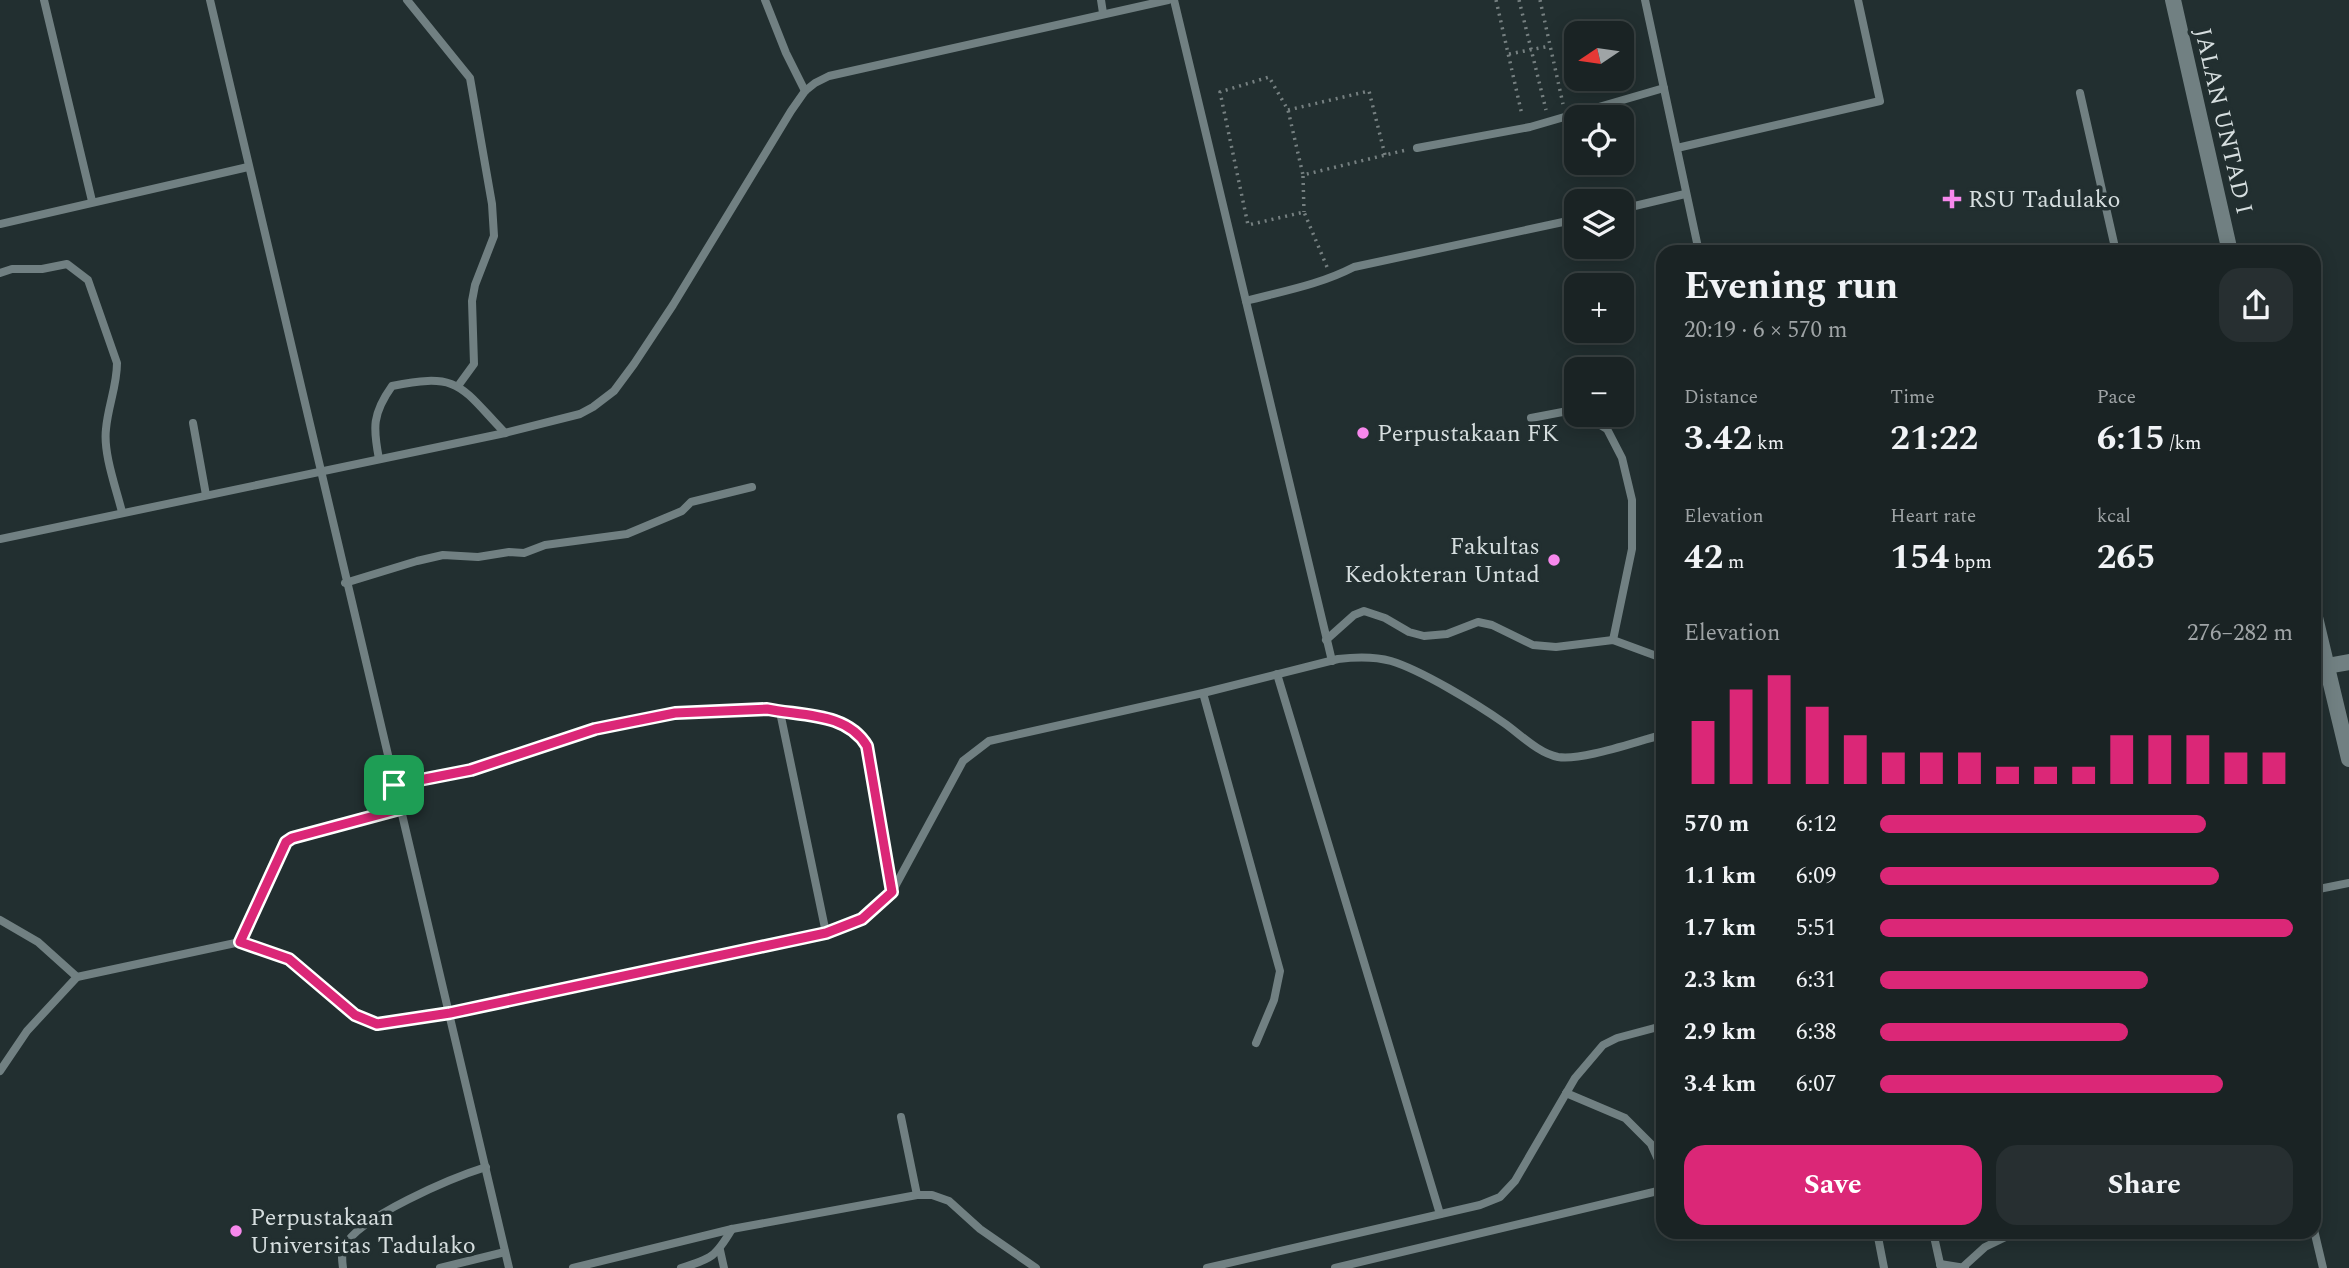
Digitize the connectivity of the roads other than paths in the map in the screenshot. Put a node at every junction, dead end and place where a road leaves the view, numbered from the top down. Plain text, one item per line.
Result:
1 (44, 0) edge
2 (210, 0) edge
3 (407, 0) edge
4 (765, 0) edge
5 (1101, 0) edge
6 (1168, 0) edge
7 (1174, 0) edge
8 (1645, 0) edge
9 (1858, 0) edge
10 (2174, 0) edge
11 (1102, 13) junction
12 (1664, 88) junction
13 (805, 91) junction
14 (2080, 93) dead end
15 (1418, 148) road end
16 (1677, 148) junction
17 (248, 167) junction
18 (1685, 194) junction
19 (92, 201) junction
20 (1634, 206) edge
21 (1564, 222) edge
22 (0, 224) edge
23 (1697, 245) edge
24 (2114, 245) edge
25 (2228, 245) edge
26 (0, 273) edge
27 (1246, 301) junction
28 (458, 386) junction
29 (1564, 412) edge
30 (1531, 418) dead end
31 (193, 423) dead end
32 (1604, 427) edge
33 (505, 433) junction
34 (379, 459) junction
35 (320, 474) junction
36 (752, 487) dead end
37 (206, 495) junction
38 (121, 512) junction
39 (1, 535) edge
40 (345, 583) junction
41 (1326, 640) junction
42 (1612, 640) junction
43 (2321, 640) edge
44 (1656, 656) edge
45 (1332, 660) junction
46 (2349, 662) edge
47 (2328, 666) junction
48 (1277, 674) junction
49 (1203, 693) junction
50 (780, 712) junction
51 (1656, 736) edge
52 (2349, 759) edge
53 (394, 785) junction
54 (400, 809) junction
55 (2349, 883) edge
56 (2321, 889) edge
57 (892, 892) junction
58 (0, 920) edge
59 (826, 933) junction
60 (240, 942) junction
61 (77, 977) junction
62 (450, 1013) junction
63 (1656, 1027) edge
64 (1256, 1043) dead end
65 (0, 1070) edge
66 (1566, 1093) junction
67 (901, 1117) dead end
68 (1656, 1155) edge
69 (486, 1167) junction
70 (1656, 1191) edge
71 (918, 1195) junction
72 (1440, 1214) junction
73 (732, 1229) junction
74 (1878, 1239) edge
75 (1935, 1239) edge
76 (2002, 1239) edge
77 (2316, 1239) edge
78 (720, 1250) junction
79 (505, 1252) junction
80 (1941, 1266) edge
81 (1964, 1267) edge
82 (343, 1268) edge
83 (440, 1268) edge
84 (509, 1268) edge
85 (573, 1268) edge
86 (681, 1268) edge
87 (724, 1268) edge
88 (1036, 1268) edge
89 (1207, 1268) edge
90 (1335, 1268) edge
91 (1884, 1268) edge
92 (2323, 1268) edge

1 - 19 lane
2 - 17 lane
3 - 28 lane
4 - 13 lane
5 - 11 lane
6 - 11 lane
7 - 27 lane
8 - 12 lane
9 - 16 lane
10 - 25 street, JALAN UNTAD I
11 - 13 lane
12 - 15 lane
12 - 16 lane
13 - 33 lane
14 - 24 lane
16 - 18 lane
17 - 19 lane
17 - 35 lane
18 - 20 lane
18 - 23 lane
19 - 22 lane
21 - 27 lane
26 - 38 lane
27 - 41 lane
28 - 33 lane
28 - 34 lane
29 - 30 lane
31 - 37 lane
32 - 42 lane
33 - 34 lane
34 - 35 lane
35 - 37 lane
35 - 40 lane
36 - 40 lane
37 - 38 lane
38 - 39 lane
40 - 53 lane
41 - 42 lane
41 - 45 lane
42 - 44 lane
43 - 47 street
45 - 48 lane
45 - 51 lane
46 - 47 street
47 - 52 street
48 - 49 lane
48 - 72 lane
49 - 57 lane
49 - 64 lane
50 - 53 lane
50 - 57 lane
50 - 59 lane
53 - 54 lane
54 - 60 lane
54 - 62 lane
55 - 56 lane
57 - 59 lane
58 - 61 lane
59 - 62 lane
60 - 61 lane
60 - 62 lane
61 - 65 lane
62 - 69 lane
63 - 66 lane
66 - 68 lane
66 - 72 lane
67 - 71 lane
69 - 79 lane
69 - 82 lane
70 - 90 lane
71 - 73 lane
71 - 88 lane
72 - 89 lane
73 - 78 lane
73 - 85 lane
74 - 91 lane
75 - 80 lane
76 - 81 lane
77 - 92 lane
78 - 86 lane
78 - 87 lane
79 - 83 lane
79 - 84 lane
80 - 81 lane

